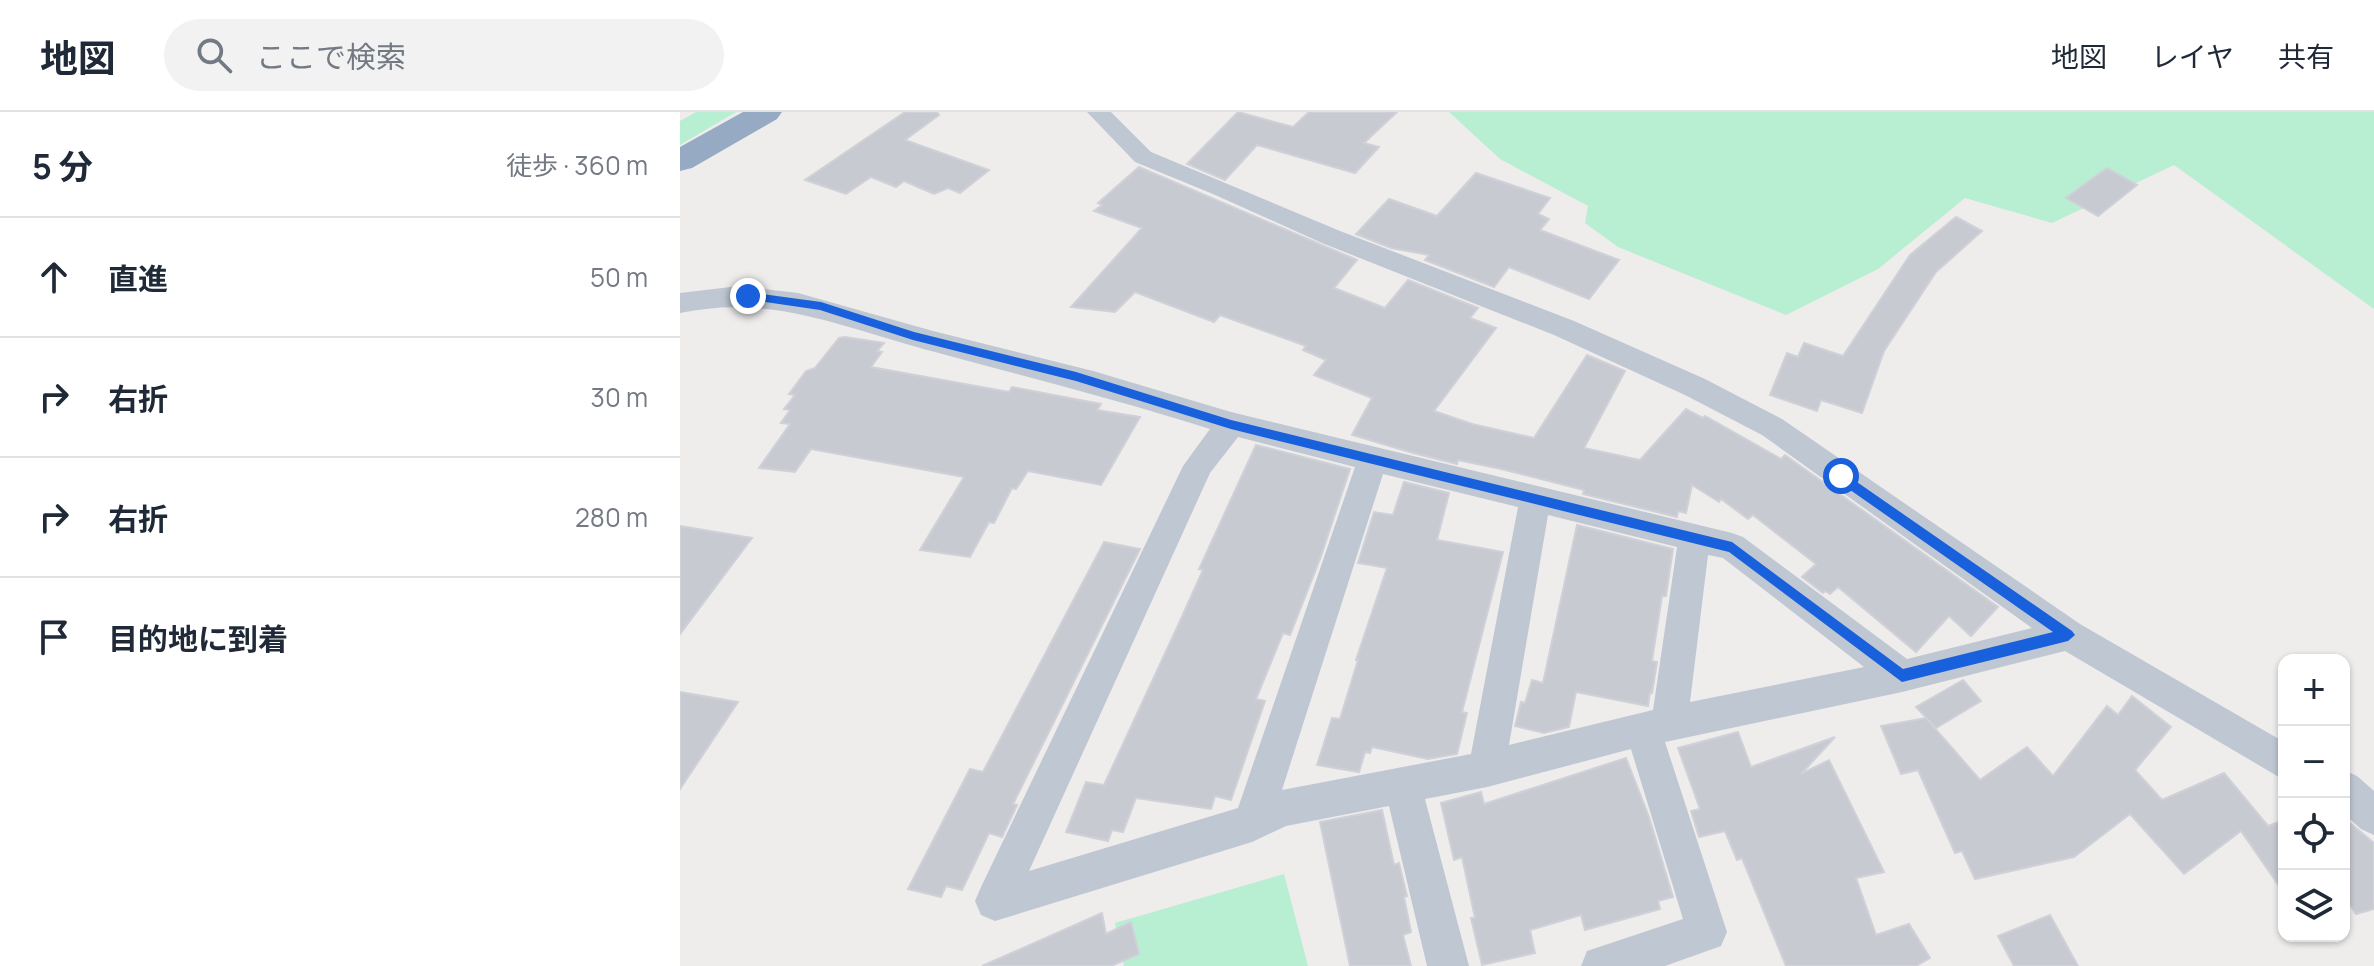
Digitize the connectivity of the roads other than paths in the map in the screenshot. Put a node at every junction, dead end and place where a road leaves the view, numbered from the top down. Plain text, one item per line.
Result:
1 (766, 112) edge
2 (1098, 112) edge
3 (680, 161) edge
4 (680, 303) edge
5 (1231, 424) junction
6 (1372, 461) junction
7 (1535, 500) junction
8 (1694, 538) junction
9 (2068, 635) junction
10 (1902, 676) junction
11 (1656, 727) junction
12 (2278, 758) edge
13 (1487, 769) junction
14 (1403, 787) junction
15 (1252, 823) junction
16 (1448, 966) edge
17 (1602, 966) edge

1 - 3 highway
2 - 9 street
4 - 5 street
5 - 6 street
5 - 15 street
6 - 7 street
6 - 15 street
7 - 8 street
7 - 13 street
8 - 10 street
8 - 11 street
9 - 10 street
9 - 12 street
10 - 11 street
11 - 13 street
11 - 17 street
13 - 14 street
14 - 15 street
14 - 16 street

